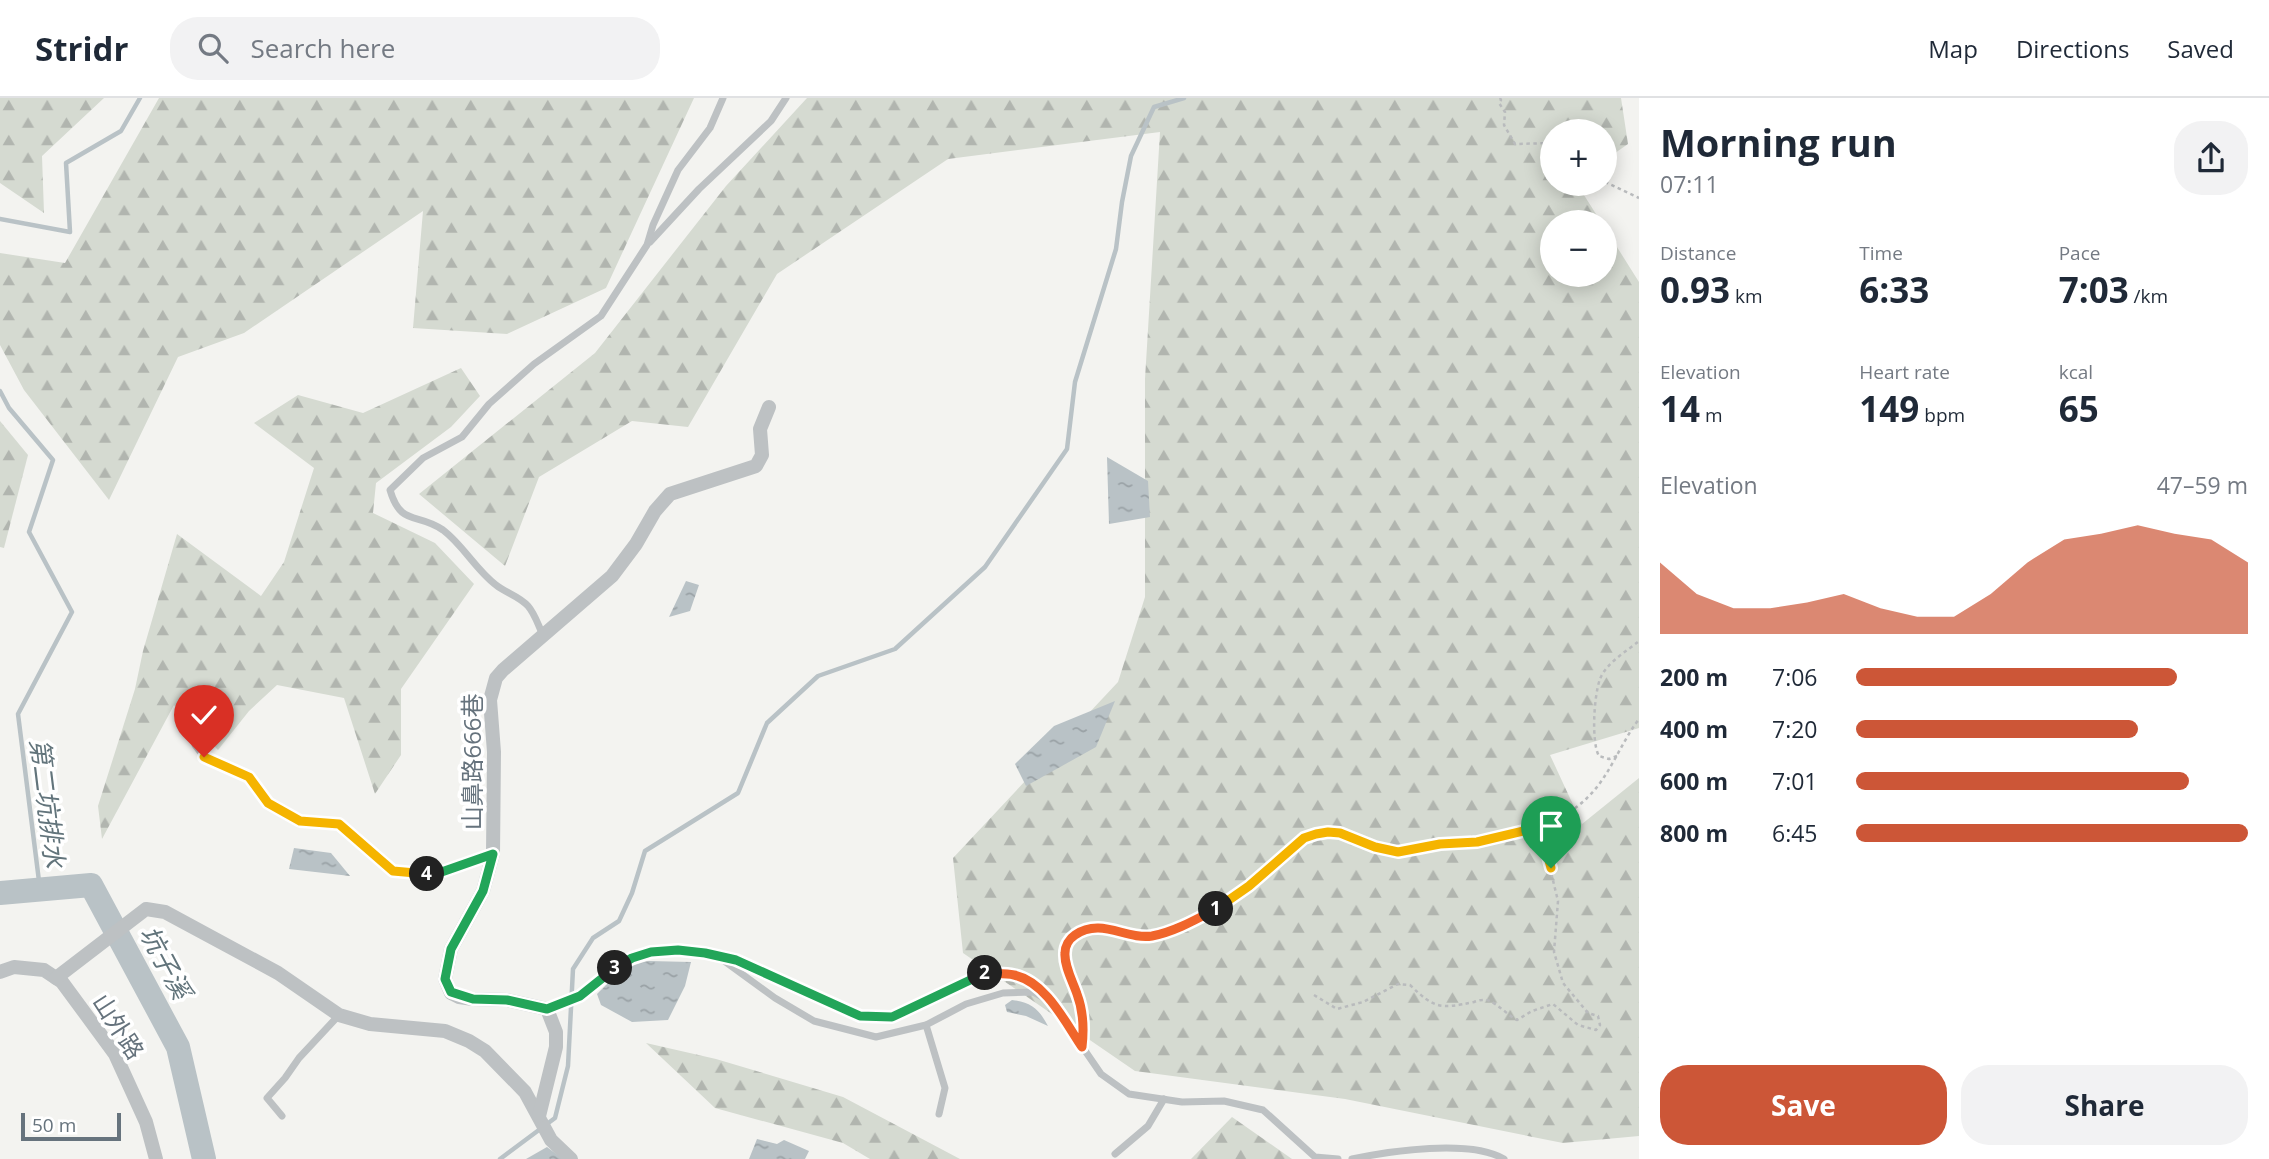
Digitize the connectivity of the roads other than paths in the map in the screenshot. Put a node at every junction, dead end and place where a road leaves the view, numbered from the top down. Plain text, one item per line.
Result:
1 (723, 98) edge
2 (786, 98) edge
3 (647, 246) junction
4 (769, 407) dead end
5 (543, 635) junction
6 (201, 719) dead end
7 (493, 854) junction
8 (715, 955) junction
9 (0, 972) edge
10 (56, 978) junction
11 (1053, 1004) junction
12 (547, 1009) junction
13 (340, 1015) junction
14 (926, 1025) junction
15 (1164, 1099) junction
16 (939, 1114) dead end
17 (282, 1116) dead end
18 (541, 1118) junction
19 (1115, 1154) dead end
20 (156, 1159) edge
21 (571, 1159) edge
22 (1338, 1159) edge
23 (1352, 1159) edge
24 (1504, 1159) edge

1 - 3 lane
2 - 3 lane
3 - 5 lane
4 - 5 street, 山鼻路666巷
5 - 7 street, 山鼻路666巷
6 - 7 lane
7 - 12 street, 山鼻路666巷
8 - 11 lane
8 - 12 lane
8 - 14 lane
9 - 10 street
10 - 13 street
10 - 20 street, 山外路
11 - 14 lane
11 - 15 lane
12 - 18 street
13 - 17 lane
13 - 18 street
14 - 16 lane
15 - 19 lane
15 - 22 lane
18 - 21 street
23 - 24 lane

